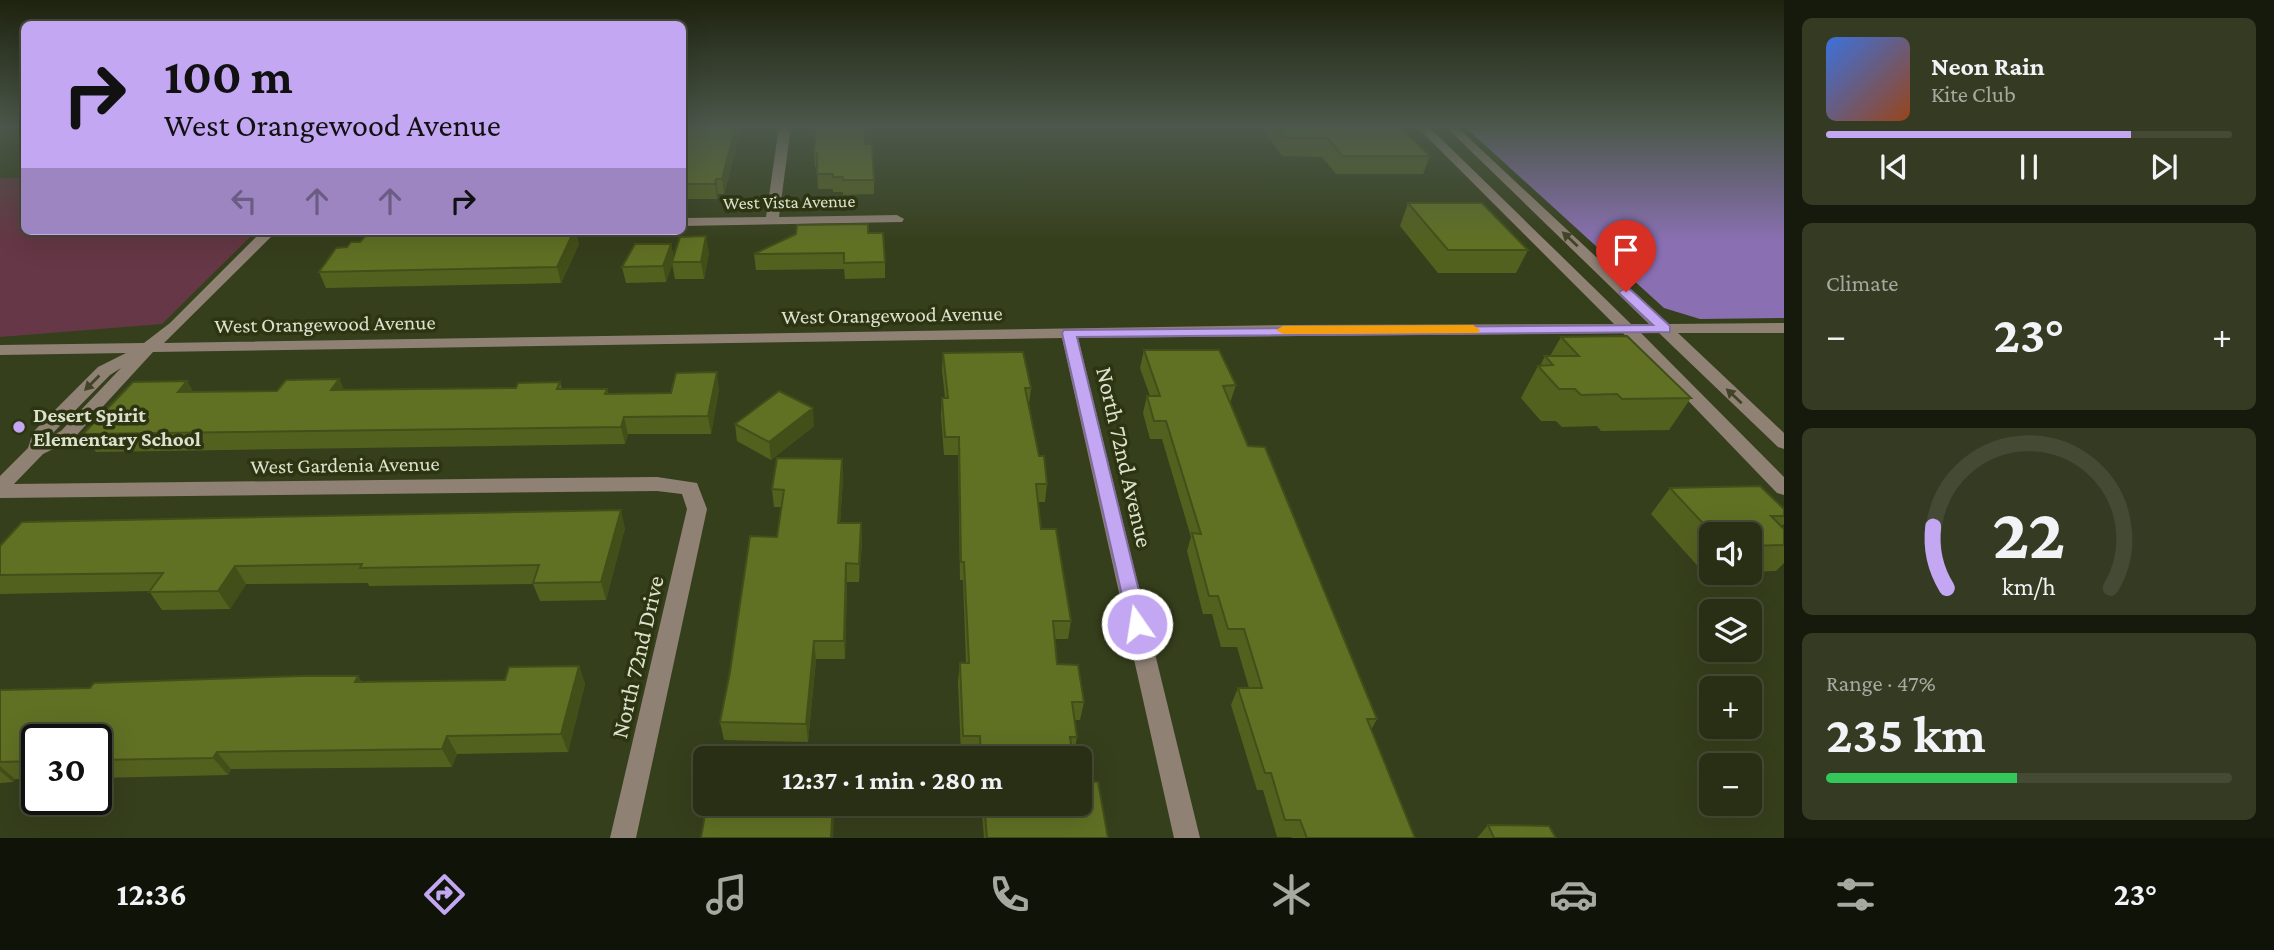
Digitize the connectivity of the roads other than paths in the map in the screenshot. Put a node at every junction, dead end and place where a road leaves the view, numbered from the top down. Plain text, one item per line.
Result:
1 (780, 165) edge
2 (1462, 165) edge
3 (1491, 165) edge
4 (897, 219) dead end
5 (772, 221) junction
6 (686, 222) edge
7 (266, 235) edge
8 (1784, 328) edge
9 (1628, 329) junction
10 (1665, 329) junction
11 (1069, 333) junction
12 (149, 347) junction
13 (0, 350) edge
14 (1784, 443) edge
15 (690, 488) joint
16 (1784, 488) edge
17 (0, 489) edge
18 (623, 838) edge
19 (1187, 838) edge

1 - 5 street
2 - 9 street
10 -> 3 street
4 - 5 street, West Vista Avenue
5 - 6 street, West Vista Avenue
7 - 12 street
8 - 10 street, West Orangewood Avenue
9 - 10 street, West Orangewood Avenue
9 - 11 street, West Orangewood Avenue
9 - 16 street
14 -> 10 street
11 - 12 street, West Orangewood Avenue
11 - 19 street, North 72nd Avenue
12 - 13 street, West Orangewood Avenue
12 - 17 street
15 - 17 street, West Gardenia Avenue
15 - 18 street, North 72nd Drive

